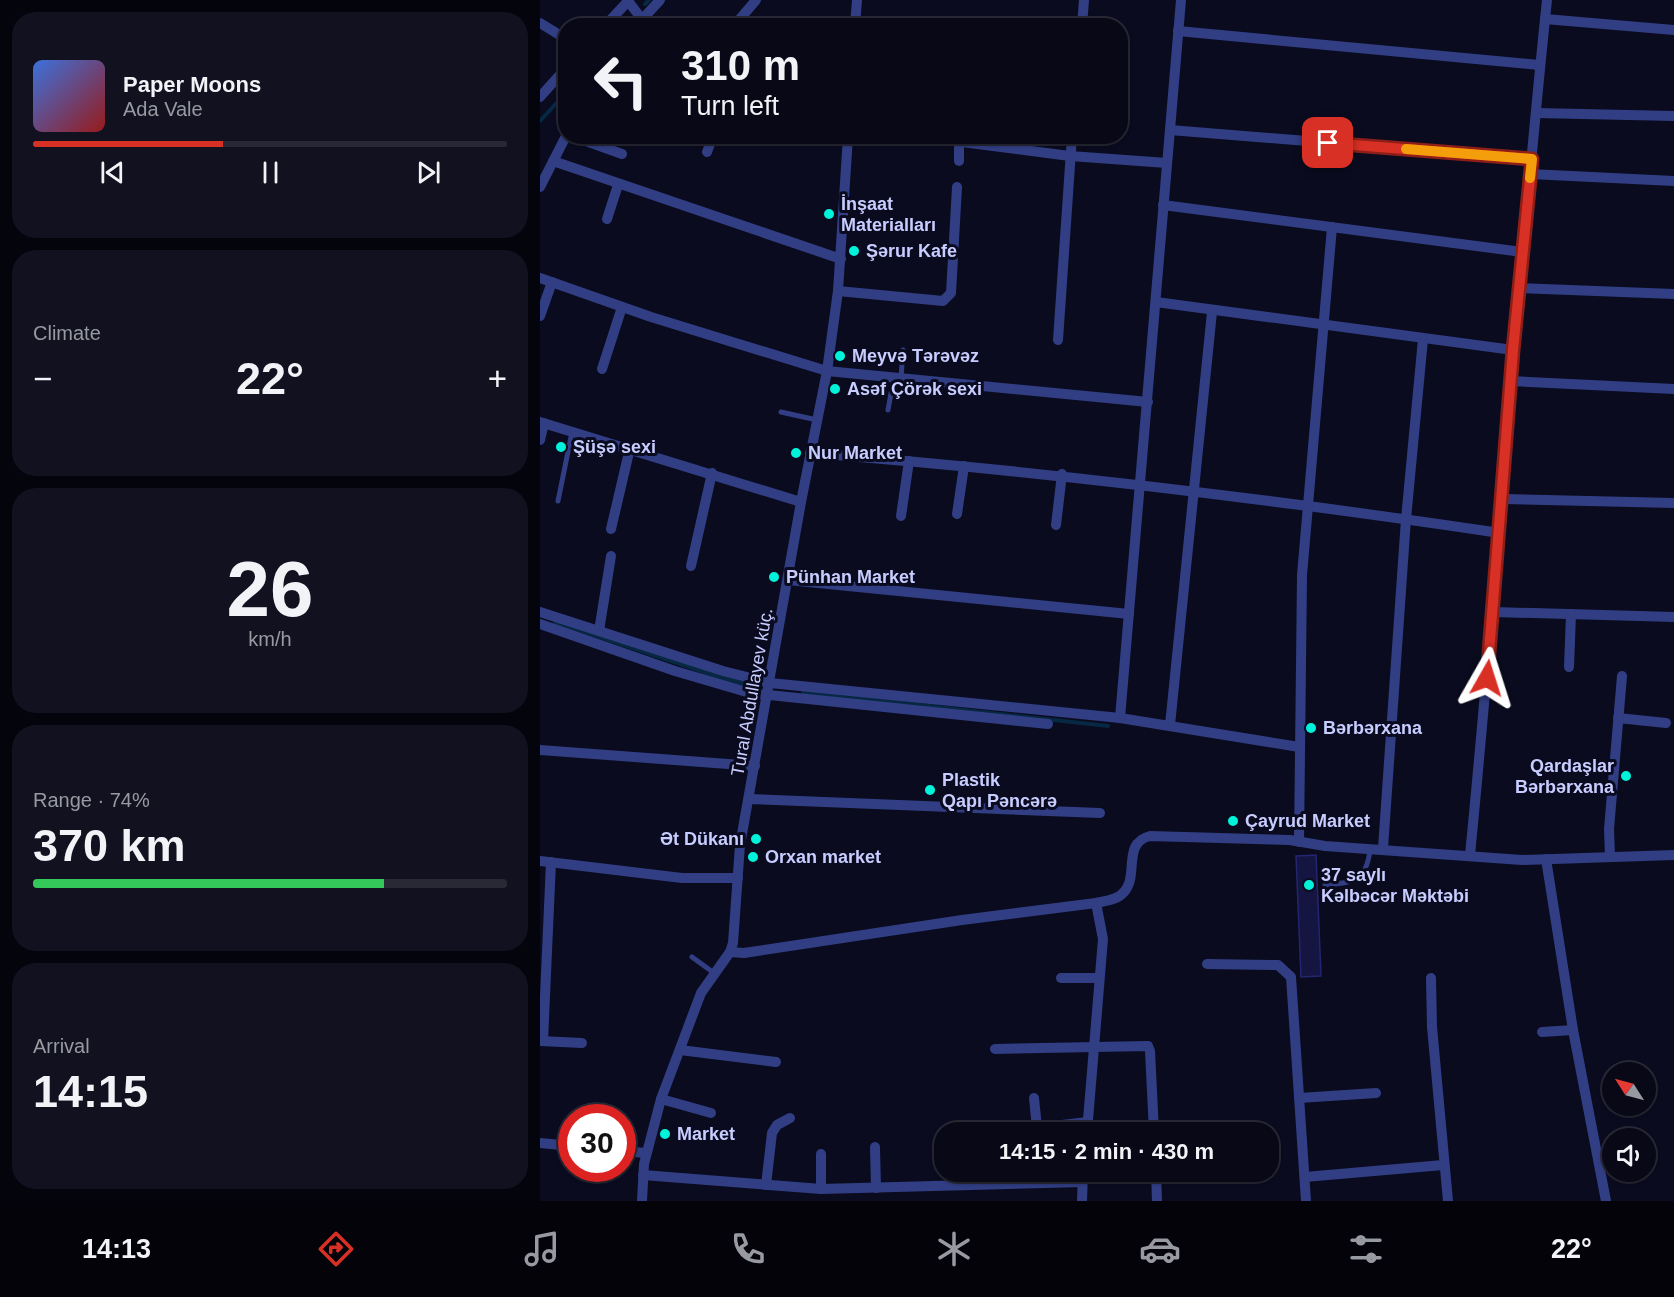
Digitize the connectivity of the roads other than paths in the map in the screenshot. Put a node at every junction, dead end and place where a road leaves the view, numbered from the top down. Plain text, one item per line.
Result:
1 (660, 0) edge
2 (756, 0) edge
3 (856, 0) edge
4 (1084, 0) edge
5 (1181, 0) edge
6 (1547, 0) edge
7 (628, 1) edge
8 (612, 18) edge
9 (639, 18) edge
10 (646, 18) edge
11 (741, 18) edge
12 (855, 18) edge
13 (1083, 18) edge
14 (1545, 19) junction
15 (540, 22) edge
16 (1674, 30) edge
17 (1178, 31) junction
18 (558, 34) edge
19 (1539, 65) junction
20 (558, 77) edge
21 (540, 97) edge
22 (1536, 113) junction
23 (1674, 116) edge
24 (1170, 130) junction
25 (562, 144) edge
26 (594, 144) edge
27 (710, 144) edge
28 (848, 144) edge
29 (959, 144) edge
30 (975, 144) edge
31 (1071, 144) edge
32 (707, 152) dead end
33 (622, 154) dead end
34 (1070, 156) junction
35 (1532, 159) junction
36 (553, 161) junction
37 (959, 161) dead end
38 (1167, 163) junction
39 (1530, 174) junction
40 (1674, 181) edge
41 (618, 184) junction
42 (540, 187) edge
43 (957, 187) dead end
44 (1163, 205) junction
45 (607, 219) dead end
46 (1332, 227) junction
47 (1522, 252) junction
48 (841, 259) junction
49 (540, 278) edge
50 (552, 282) junction
51 (1519, 288) junction
52 (838, 291) junction
53 (1674, 294) edge
54 (1156, 302) junction
55 (622, 307) junction
56 (1212, 312) junction
57 (540, 316) edge
58 (1324, 326) junction
59 (1423, 339) junction
60 (1058, 340) dead end
61 (903, 350) dead end
62 (1513, 350) junction
63 (602, 369) dead end
64 (827, 370) junction
65 (897, 378) junction
66 (1511, 381) junction
67 (1674, 389) edge
68 (1148, 402) junction
69 (888, 410) dead end
70 (781, 412) dead end
71 (817, 420) junction
72 (542, 423) edge
73 (572, 432) junction
74 (540, 440) edge
75 (630, 448) junction
76 (810, 453) junction
77 (909, 461) junction
78 (964, 466) junction
79 (712, 473) junction
80 (1062, 474) junction
81 (1141, 484) junction
82 (1192, 491) junction
83 (1503, 499) junction
84 (558, 501) dead end
85 (801, 502) junction
86 (1674, 503) edge
87 (1308, 505) junction
88 (957, 514) dead end
89 (901, 516) dead end
90 (1406, 519) junction
91 (1056, 525) dead end
92 (611, 529) dead end
93 (1500, 533) junction
94 (611, 556) dead end
95 (691, 566) dead end
96 (788, 580) junction
97 (540, 612) edge
98 (1494, 612) junction
99 (1129, 614) junction
100 (1571, 614) junction
101 (1674, 617) edge
102 (540, 624) edge
103 (599, 631) junction
104 (1569, 667) dead end
105 (1622, 676) dead end
106 (770, 682) junction
107 (768, 696) junction
108 (1120, 718) junction
109 (1618, 718) junction
110 (1666, 723) dead end
111 (1048, 724) dead end
112 (1170, 725) junction
113 (1299, 747) junction
114 (540, 750) edge
115 (755, 766) junction
116 (749, 799) junction
117 (1100, 813) dead end
118 (1299, 842) junction
119 (1371, 848) junction
120 (1383, 848) junction
121 (1470, 855) junction
122 (1674, 855) edge
123 (1610, 856) junction
124 (1546, 859) junction
125 (546, 862) edge
126 (738, 878) junction
127 (1325, 885) dead end
128 (1096, 903) junction
129 (730, 952) junction
130 (692, 957) dead end
131 (543, 961) edge
132 (1207, 964) dead end
133 (714, 973) junction
134 (1061, 978) dead end
135 (1099, 978) junction
136 (1431, 978) dead end
137 (1573, 1030) junction
138 (1542, 1032) dead end
139 (542, 1041) edge
140 (582, 1043) dead end
141 (1094, 1047) junction
142 (995, 1048) dead end
143 (680, 1050) junction
144 (776, 1062) dead end
145 (1376, 1093) dead end
146 (1034, 1098) dead end
147 (1299, 1098) junction
148 (661, 1100) junction
149 (711, 1113) dead end
150 (790, 1118) dead end
151 (1036, 1122) edge
152 (1087, 1122) edge
153 (1153, 1122) edge
154 (540, 1143) edge
155 (558, 1145) edge
156 (875, 1147) dead end
157 (636, 1152) edge
158 (646, 1153) junction
159 (821, 1154) dead end
160 (1443, 1165) junction
161 (643, 1175) junction
162 (1305, 1177) junction
163 (989, 1182) edge
164 (1083, 1182) edge
165 (1156, 1182) edge
166 (766, 1185) junction
167 (876, 1188) junction
168 (821, 1189) junction
169 (642, 1201) edge
170 (1082, 1201) edge
171 (1157, 1201) edge
172 (1306, 1201) edge
173 (1448, 1201) edge
174 (1606, 1201) edge

1 - 10 street
2 - 11 street
3 - 12 street
4 - 13 street
5 - 17 street
6 - 14 street
7 - 8 street
7 - 9 street
14 - 16 street
14 - 19 street
15 - 18 street
17 - 19 street
17 - 24 street
19 - 22 street
20 - 21 street
22 - 23 street
22 - 35 street
24 - 35 street
24 - 38 street
25 - 36 street
26 - 33 street
27 - 32 street
28 - 48 street, Tural Abdullayev küç.
29 - 37 street
30 - 34 street
31 - 34 street
34 - 38 street
34 - 60 street
35 - 39 street
36 - 41 street
36 - 42 street
38 - 44 street
39 - 40 street
39 - 47 street
41 - 45 street
41 - 48 street
43 - 52 street
44 - 46 street
44 - 54 street
46 - 47 street
46 - 58 street
47 - 51 street
48 - 52 street, Tural Abdullayev küç.
49 - 50 street
50 - 55 street
50 - 57 street
51 - 53 street
51 - 62 street
52 - 64 street, Tural Abdullayev küç.
54 - 56 street
54 - 68 street
55 - 63 street
55 - 64 street
56 - 58 street
56 - 82 street
58 - 59 street
58 - 87 street
59 - 62 street
59 - 90 street
61 - 65 lane
62 - 66 street
64 - 65 street
64 - 71 street, Tural Abdullayev küç.
65 - 68 street
65 - 69 lane
66 - 67 street
66 - 83 street
68 - 81 street
70 - 71 lane
71 - 76 street, Tural Abdullayev küç.
72 - 73 street
72 - 74 street
73 - 75 street
73 - 84 lane
75 - 79 street
75 - 92 street
76 - 77 street
76 - 85 street, Tural Abdullayev küç.
77 - 78 street
77 - 89 street
78 - 80 street
78 - 88 street
79 - 85 street
79 - 95 street
80 - 81 street
80 - 91 street
81 - 82 street
81 - 99 street
82 - 87 street
82 - 112 street
83 - 86 street
83 - 93 street
85 - 96 street, Tural Abdullayev küç.
87 - 90 street
87 - 113 street
90 - 93 street
90 - 120 street
93 - 98 street
94 - 103 street
96 - 99 street
96 - 106 street, Tural Abdullayev küç.
97 - 103 street
98 - 100 street
98 - 121 street
99 - 108 street
100 - 101 street
100 - 104 street
102 - 107 street
103 - 106 street
105 - 109 street
106 - 107 street, Tural Abdullayev küç.
106 - 108 street
107 - 111 street
107 - 115 street, Tural Abdullayev küç.
108 - 112 street
109 - 110 street
109 - 123 street
112 - 113 street
113 - 118 street
114 - 115 street
115 - 116 street, Tural Abdullayev küç.
116 - 117 street
116 - 126 street, Tural Abdullayev küç.
118 - 119 street
118 - 128 street
119 - 120 street
119 - 127 lane
120 - 121 street
121 - 124 street
122 - 123 street
123 - 124 street
124 - 137 street
125 - 126 street
125 - 131 street
126 - 129 street, Tural Abdullayev küç.
128 - 129 street
128 - 135 street
129 - 133 street, Tural Abdullayev küç.
130 - 133 lane
131 - 139 street
132 - 147 street
133 - 143 street, Tural Abdullayev küç.
134 - 135 street
135 - 141 street
136 - 160 street
137 - 138 street
137 - 174 street
139 - 140 street
141 - 142 street
141 - 152 street
141 - 153 street
143 - 144 street
143 - 148 street, Tural Abdullayev küç.
145 - 147 street
146 - 151 street
147 - 162 street
148 - 149 street
148 - 158 street, Tural Abdullayev küç.
150 - 166 street
154 - 155 street
156 - 167 street
157 - 158 street
158 - 161 street, Tural Abdullayev küç.
159 - 168 street
160 - 162 street
160 - 173 street
161 - 166 street
161 - 169 street, Tural Abdullayev küç.
162 - 172 street
163 - 167 street
164 - 170 street
165 - 171 street
166 - 168 street
167 - 168 street

